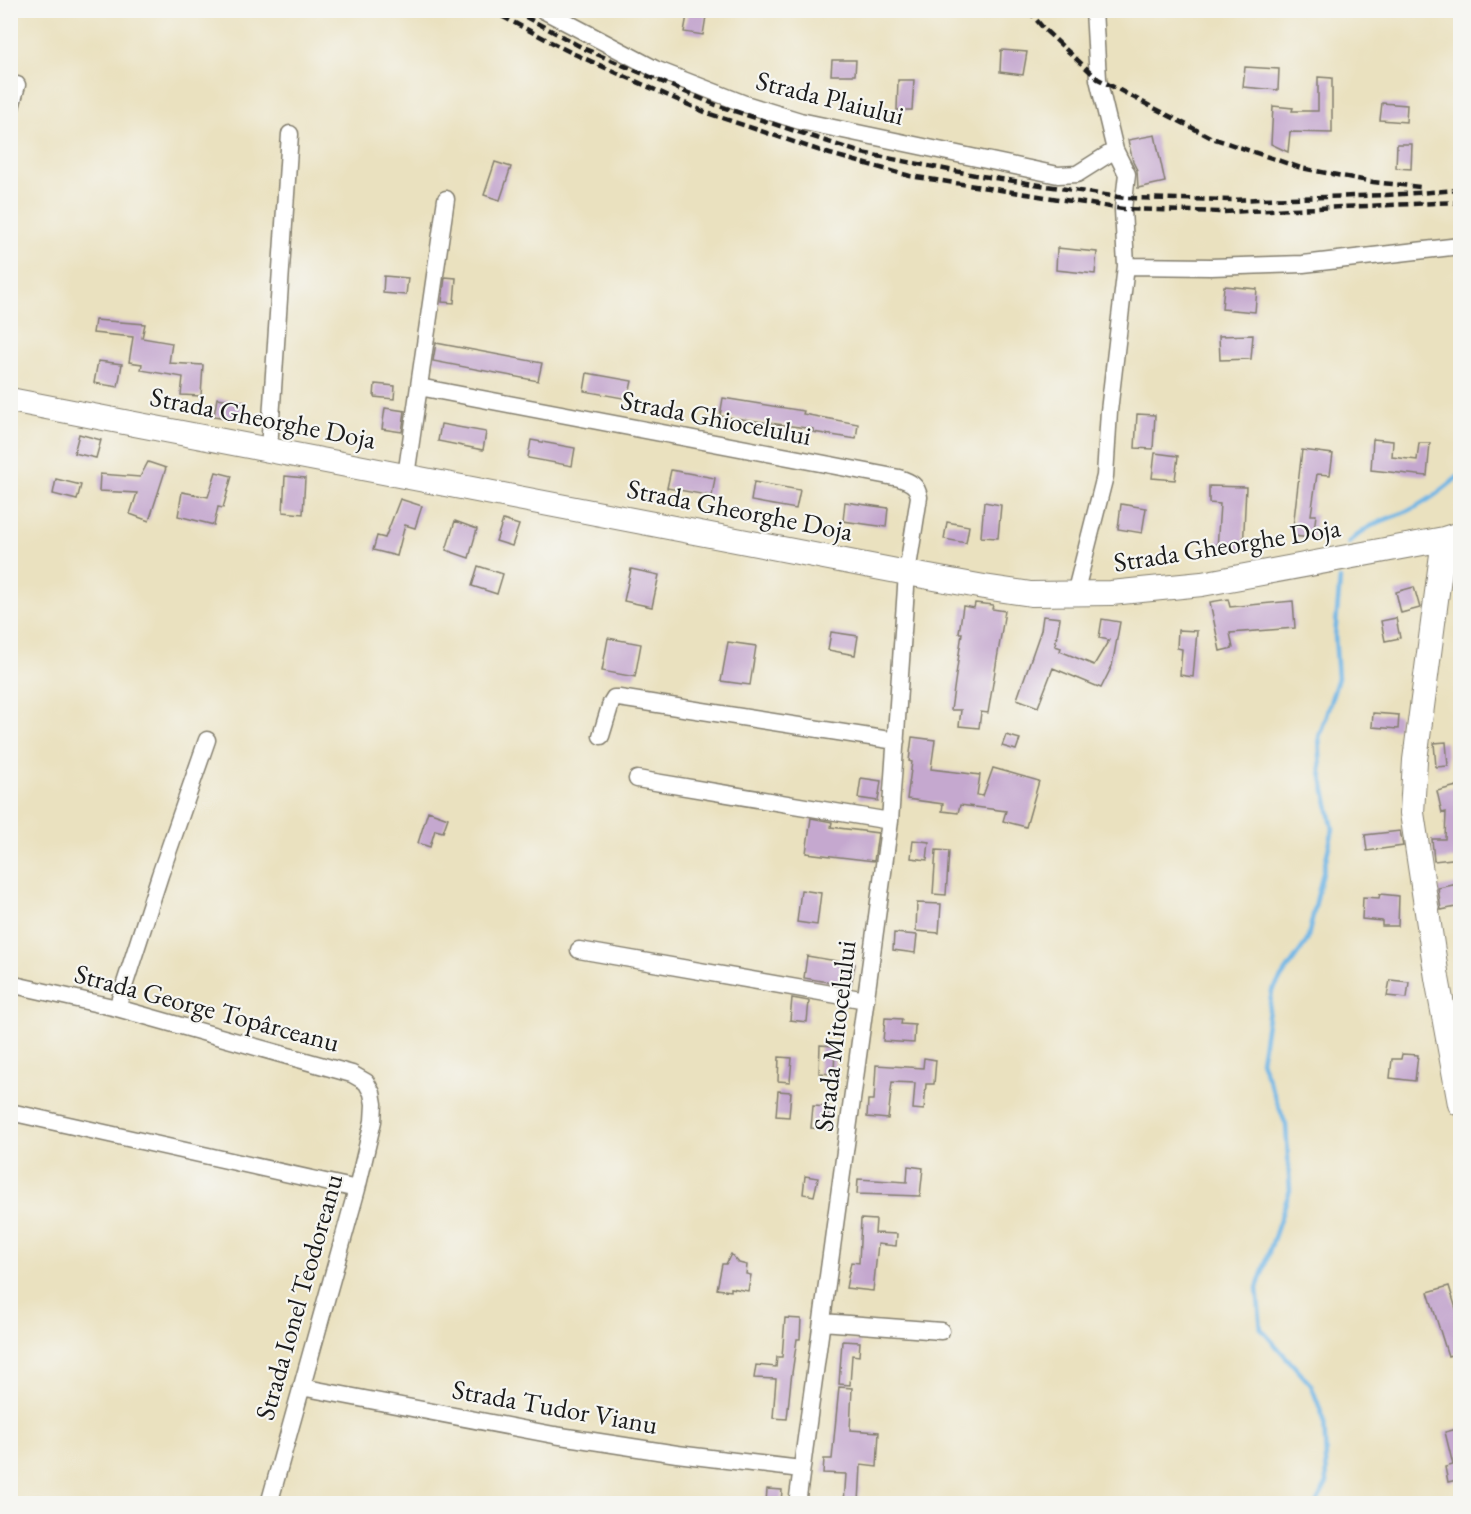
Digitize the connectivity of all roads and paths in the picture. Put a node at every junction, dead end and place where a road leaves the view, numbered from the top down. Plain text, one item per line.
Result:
1 (543, 10) edge
2 (1094, 10) edge
3 (17, 85) dead end
4 (10, 111) edge
5 (290, 134) dead end
6 (1115, 150) junction
7 (446, 199) dead end
8 (1461, 246) edge
9 (1126, 266) junction
10 (418, 387) junction
11 (10, 400) edge
12 (269, 450) junction
13 (406, 476) junction
14 (1452, 537) edge
15 (907, 573) junction
16 (1075, 594) junction
17 (601, 736) dead end
18 (207, 740) dead end
19 (896, 741) junction
20 (637, 779) dead end
21 (890, 820) junction
22 (579, 950) dead end
23 (10, 984) edge
24 (866, 1000) junction
25 (117, 1008) junction
26 (375, 1104) joint
27 (1461, 1104) edge
28 (10, 1112) edge
29 (357, 1189) junction
30 (822, 1322) junction
31 (941, 1331) dead end
32 (301, 1386) junction
33 (801, 1469) junction
34 (269, 1503) edge
35 (797, 1503) edge

1 - 6 street, Strada Plaiului
2 - 6 street
3 - 4 street
5 - 12 street
6 - 9 street
7 - 10 street
8 - 9 street
9 - 16 street
10 - 13 street
10 - 15 street, Strada Ghiocelului
11 - 12 main road, Strada Gheorghe Doja
12 - 13 main road, Strada Gheorghe Doja
13 - 15 main road, Strada Gheorghe Doja
14 - 16 main road, Strada Gheorghe Doja
14 - 27 main road
15 - 16 main road, Strada Gheorghe Doja
15 - 19 street, Strada Mitocelului
17 - 19 street
18 - 25 street
19 - 21 street, Strada Mitocelului
20 - 21 street
21 - 24 street, Strada Mitocelului
22 - 24 street
23 - 25 street, Strada George Topârceanu
24 - 30 street, Strada Mitocelului
25 - 26 street, Strada George Topârceanu
26 - 29 street, Strada Ionel Teodoreanu
28 - 29 street
29 - 32 street, Strada Ionel Teodoreanu
30 - 31 street
30 - 33 street, Strada Mitocelului
32 - 33 street, Strada Tudor Vianu
32 - 34 street, Strada Ionel Teodoreanu
33 - 35 street, Strada Mitocelului

